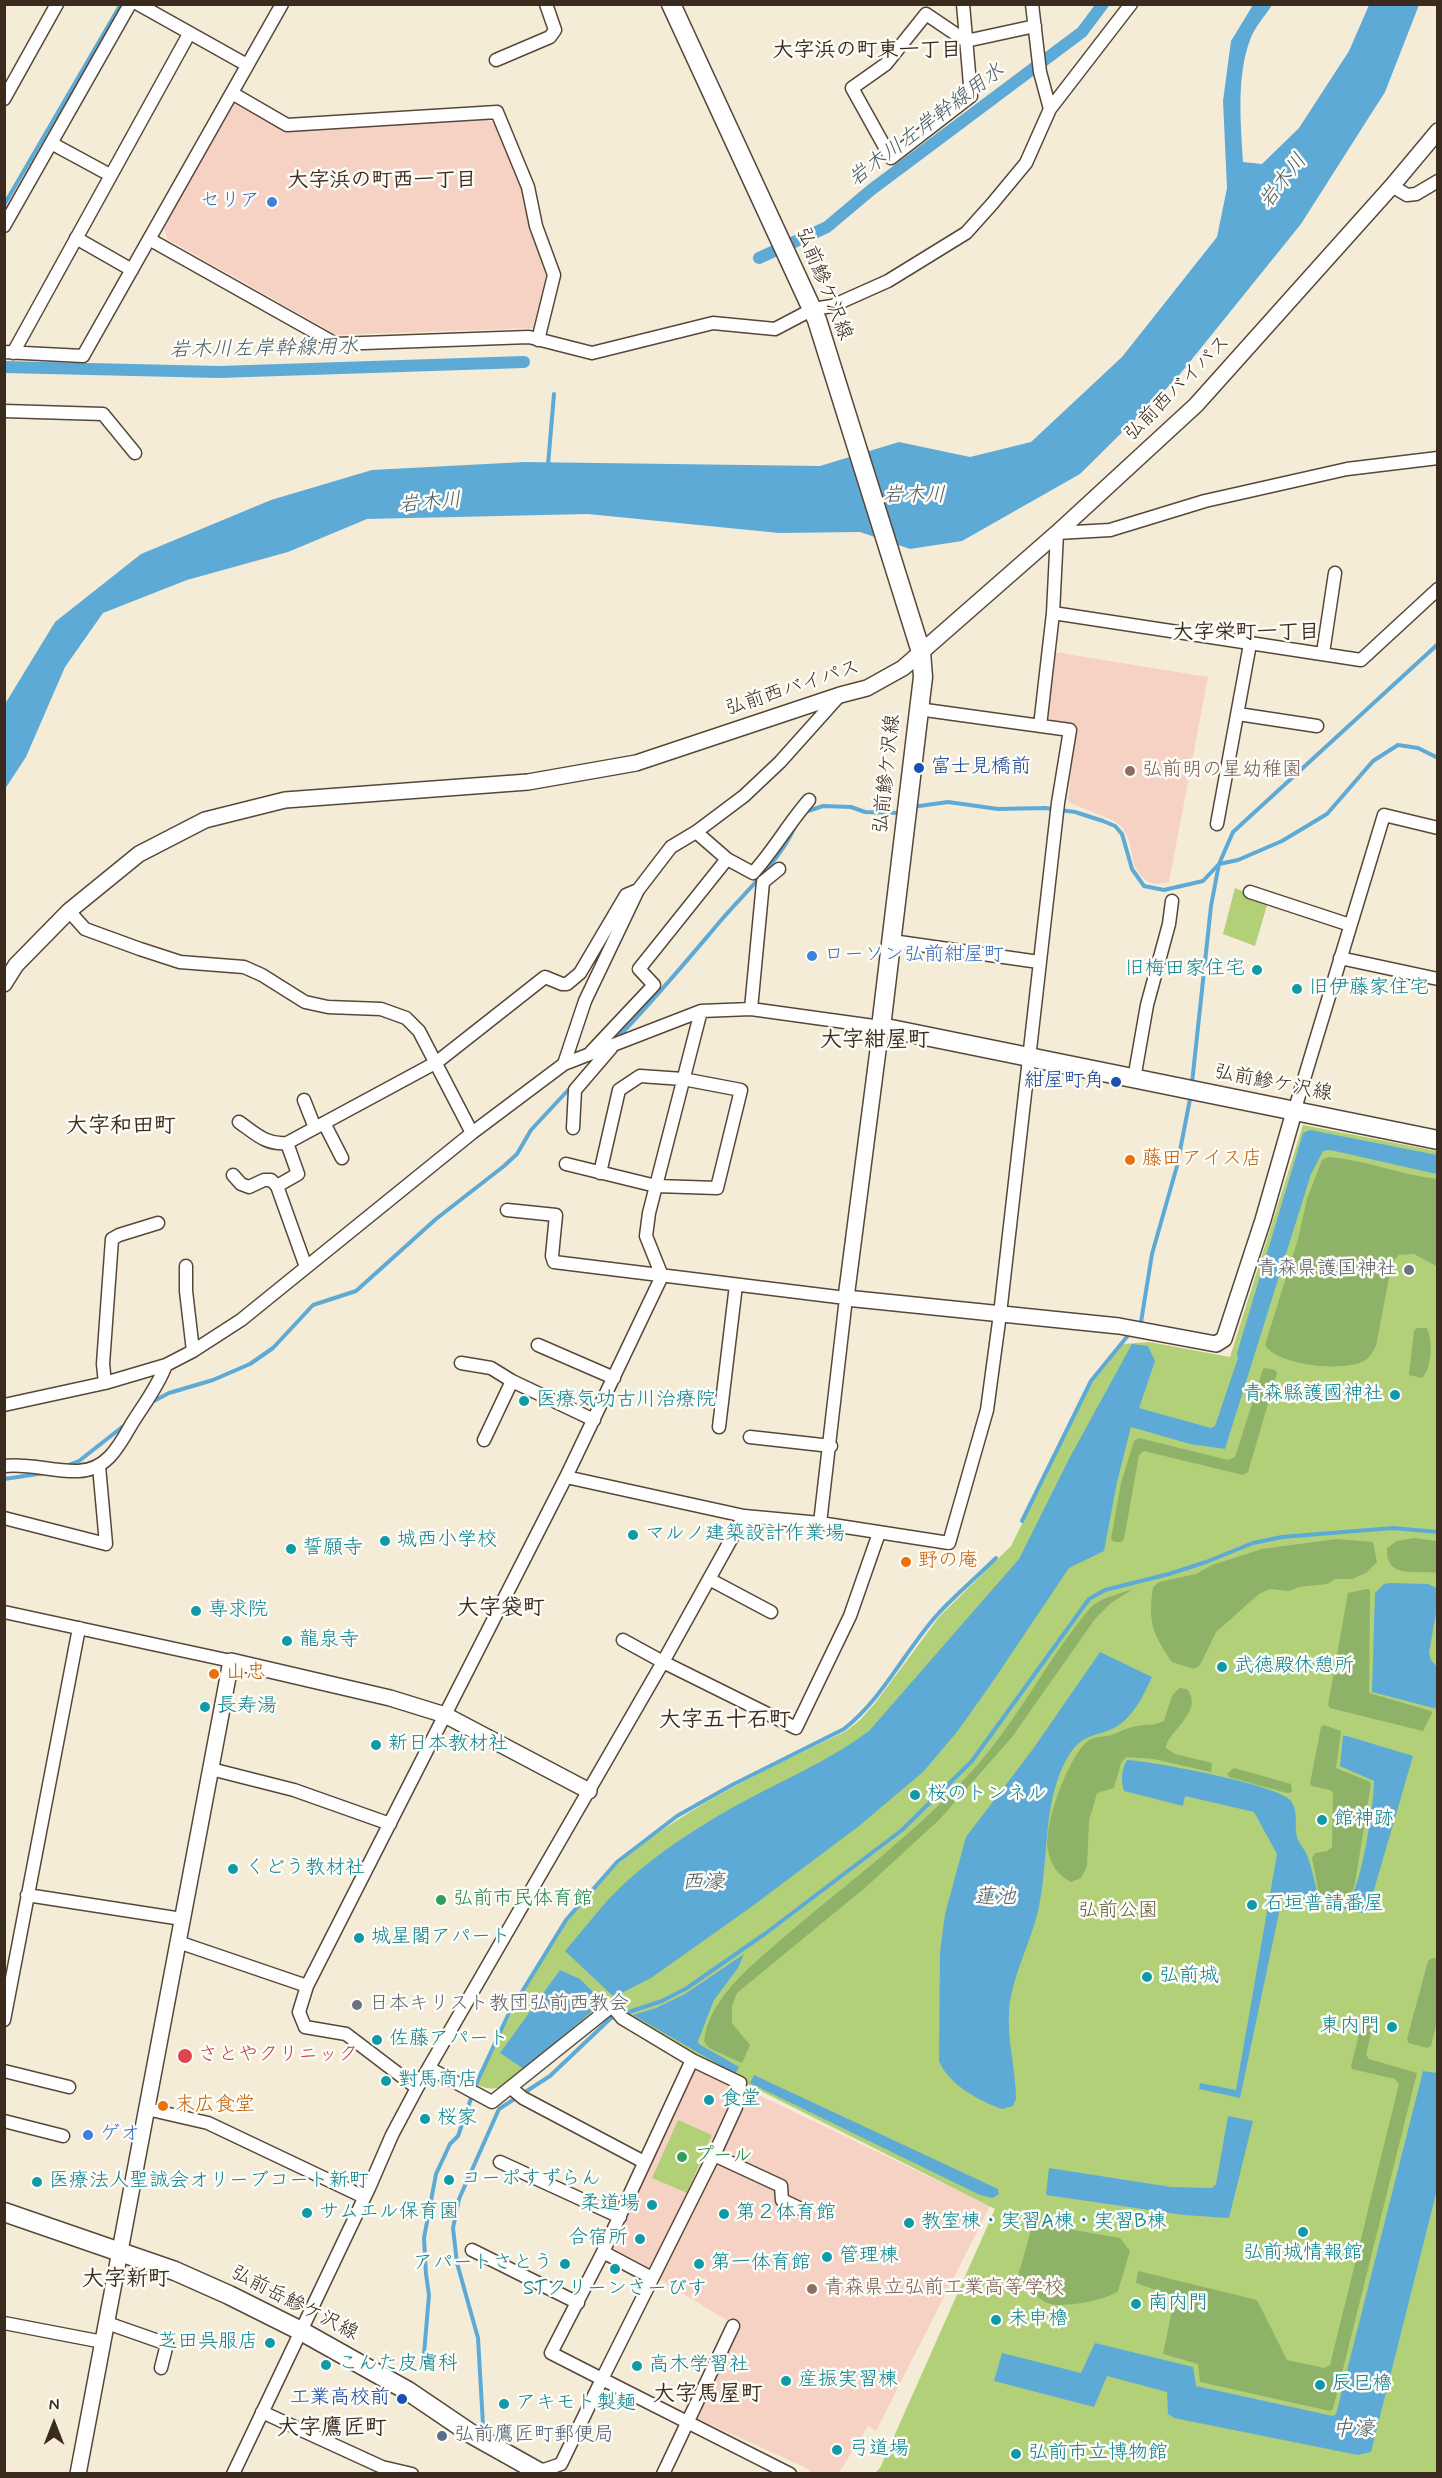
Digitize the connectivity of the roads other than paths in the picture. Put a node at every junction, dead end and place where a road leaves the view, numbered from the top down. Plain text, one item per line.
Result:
1 (57, 4) edge
2 (130, 4) edge
3 (138, 4) edge
4 (546, 4) edge
5 (671, 4) edge
6 (963, 4) edge
7 (1032, 4) edge
8 (1131, 4) edge
9 (277, 6) edge
10 (924, 9) edge
11 (1035, 26) junction
12 (189, 34) junction
13 (966, 41) junction
14 (496, 60) dead end
15 (247, 65) junction
16 (237, 96) dead end
17 (4, 99) edge
18 (1050, 109) junction
19 (1437, 131) edge
20 (51, 143) junction
21 (110, 176) junction
22 (1437, 181) edge
23 (1392, 186) junction
24 (4, 226) edge
25 (76, 238) junction
26 (149, 239) junction
27 (132, 270) junction
28 (815, 315) junction
29 (538, 340) junction
30 (9, 352) edge
31 (5, 412) edge
32 (135, 453) dead end
33 (1437, 458) edge
34 (1057, 533) junction
35 (1335, 573) dead end
36 (1437, 589) edge
37 (1053, 613) junction
38 (1250, 644) junction
39 (921, 652) junction
40 (1323, 653) junction
41 (840, 695) junction
42 (918, 709) junction
43 (1238, 714) junction
44 (1040, 726) junction
45 (1317, 726) dead end
46 (808, 801) dead end
47 (1217, 824) dead end
48 (1437, 828) edge
49 (696, 832) junction
50 (727, 859) junction
51 (779, 869) dead end
52 (638, 890) junction
53 (1250, 892) dead end
54 (1172, 901) dead end
55 (69, 910) junction
56 (1350, 925) junction
57 (892, 941) junction
58 (1340, 958) junction
59 (1040, 962) junction
60 (1437, 979) edge
61 (4, 984) edge
62 (751, 1009) junction
63 (701, 1011) junction
64 (881, 1027) junction
65 (612, 1047) junction
66 (588, 1055) junction
67 (1028, 1058) junction
68 (437, 1062) junction
69 (564, 1064) junction
70 (683, 1079) junction
71 (1134, 1079) junction
72 (304, 1100) dead end
73 (1294, 1112) junction
74 (239, 1122) dead end
75 (320, 1126) junction
76 (573, 1128) dead end
77 (472, 1133) junction
78 (1437, 1140) edge
79 (287, 1143) junction
80 (342, 1158) dead end
81 (566, 1164) dead end
82 (600, 1173) junction
83 (233, 1175) dead end
84 (656, 1185) junction
85 (277, 1186) junction
86 (507, 1210) dead end
87 (158, 1223) dead end
88 (186, 1266) dead end
89 (306, 1268) junction
90 (662, 1276) junction
91 (736, 1285) junction
92 (846, 1298) junction
93 (1000, 1314) junction
94 (538, 1345) dead end
95 (193, 1351) junction
96 (461, 1363) dead end
97 (166, 1365) junction
98 (614, 1378) junction
99 (512, 1381) junction
100 (105, 1383) junction
101 (4, 1405) edge
102 (594, 1420) junction
103 (719, 1427) dead end
104 (750, 1437) dead end
105 (484, 1440) dead end
106 (831, 1446) junction
107 (4, 1466) edge
108 (99, 1466) junction
109 (566, 1477) junction
110 (744, 1516) junction
111 (4, 1518) edge
112 (820, 1523) junction
113 (879, 1533) junction
114 (709, 1579) junction
115 (4, 1612) edge
116 (771, 1612) dead end
117 (79, 1628) junction
118 (623, 1640) dead end
119 (231, 1660) junction
120 (663, 1662) junction
121 (445, 1715) junction
122 (211, 1769) junction
123 (589, 1791) junction
124 (390, 1824) junction
125 (27, 1895) junction
126 (183, 1920) junction
127 (178, 1942) junction
128 (307, 1986) junction
129 (4, 2020) edge
130 (692, 2060) junction
131 (429, 2068) junction
132 (4, 2071) edge
133 (69, 2087) dead end
134 (417, 2088) junction
135 (512, 2088) junction
136 (147, 2109) junction
137 (4, 2121) edge
138 (63, 2136) dead end
139 (714, 2154) junction
140 (500, 2162) dead end
141 (644, 2162) junction
142 (364, 2197) junction
143 (801, 2209) dead end
144 (4, 2212) edge
145 (620, 2217) junction
146 (472, 2250) dead end
147 (120, 2251) junction
148 (603, 2252) junction
149 (652, 2278) junction
150 (578, 2303) junction
151 (4, 2323) edge
152 (107, 2323) junction
153 (733, 2326) dead end
154 (301, 2331) junction
155 (103, 2342) junction
156 (161, 2368) dead end
157 (602, 2379) junction
158 (262, 2412) junction
159 (686, 2423) junction
160 (539, 2473) edge
161 (78, 2474) edge
162 (233, 2474) edge
163 (412, 2474) edge
164 (663, 2474) edge
165 (790, 2474) edge

1 - 17 street
2 - 20 street
3 - 12 street
4 - 14 street
5 - 28 main road, 弘前鰺ケ沢線
6 - 13 street
7 - 11 street
8 - 18 street
9 - 15 street
10 - 13 street
10 - 13 street
11 - 13 street
11 - 18 street
12 - 15 street
12 - 21 street
15 - 26 street
16 - 29 street
18 - 28 street
19 - 23 street, 弘前西バイパス
20 - 21 street
20 - 24 street
21 - 25 street
22 - 23 street
23 - 34 street, 弘前西バイパス
25 - 27 street
25 - 30 street
26 - 27 street
26 - 29 street
27 - 30 street
28 - 29 street
28 - 39 main road, 弘前鰺ケ沢線
31 - 32 street
33 - 34 street
34 - 37 street
34 - 39 street, 弘前西バイパス
35 - 40 street
36 - 40 street
37 - 38 street
37 - 44 street
38 - 40 street
38 - 43 street
39 - 41 street, 弘前西バイパス
39 - 42 main road, 弘前鰺ケ沢線
41 - 49 street
41 - 55 street, 弘前西バイパス
42 - 44 street
42 - 57 main road, 弘前鰺ケ沢線
43 - 45 street
43 - 47 street
44 - 59 street
46 - 50 street
48 - 56 street
49 - 50 street
49 - 52 street
50 - 66 street
51 - 62 street
52 - 68 street
52 - 69 street
53 - 56 street
54 - 71 street
55 - 61 street, 弘前西バイパス
55 - 68 street
56 - 58 street
57 - 59 street
57 - 64 main road, 弘前鰺ケ沢線
58 - 60 street
58 - 73 street
59 - 67 street
62 - 63 street
62 - 64 street
63 - 65 street
63 - 70 street
64 - 67 main road, 弘前鰺ケ沢線
64 - 92 street
65 - 66 street
65 - 76 street
66 - 69 street
67 - 71 main road, 弘前鰺ケ沢線
67 - 93 street
68 - 75 street
68 - 77 street
69 - 77 street
70 - 82 street
70 - 84 street
70 - 84 street
71 - 73 main road, 弘前鰺ケ沢線
72 - 75 street
73 - 78 main road, 弘前鰺ケ沢線
73 - 93 street
74 - 79 street
75 - 79 street
75 - 80 street
77 - 89 street
79 - 85 street
81 - 82 street
82 - 84 street
83 - 85 street
84 - 90 street
85 - 89 street
86 - 90 street
87 - 100 street
88 - 95 street
89 - 95 street
90 - 91 street
90 - 98 street
91 - 92 street
91 - 103 street
92 - 93 street
92 - 106 street
93 - 113 street
94 - 98 street
95 - 97 street
96 - 99 street
97 - 100 street
97 - 108 street
98 - 102 street
99 - 102 street
99 - 105 street
100 - 101 street
102 - 109 street
104 - 106 street
106 - 112 street
107 - 108 street
108 - 111 street
109 - 110 street
109 - 121 street
110 - 112 street
110 - 114 street
112 - 113 street
113 - 120 street
114 - 116 street
114 - 120 street
115 - 117 street
117 - 119 street
117 - 125 street
118 - 120 street
119 - 121 street
119 - 122 street
120 - 123 street
121 - 123 street
121 - 124 street
122 - 124 street
122 - 126 street
123 - 131 street
124 - 128 street
125 - 126 street
125 - 129 street
126 - 127 street
127 - 128 street
127 - 136 street
128 - 134 street
130 - 135 street
130 - 139 street
130 - 141 street
131 - 134 street
131 - 135 street
132 - 133 street
134 - 142 street
135 - 141 street
136 - 142 street
136 - 147 street
137 - 138 street
139 - 143 street
139 - 149 street
140 - 145 street
141 - 145 street
142 - 154 street
144 - 147 main road, 弘前岳鰺ケ沢線
145 - 148 street
146 - 150 street
147 - 152 street
147 - 154 main road, 弘前岳鰺ケ沢線
148 - 149 street
148 - 150 street
149 - 157 street
150 - 157 street
151 - 155 street
152 - 155 street
152 - 156 street
153 - 159 street
154 - 158 street
154 - 160 main road, 弘前岳鰺ケ沢線
155 - 161 street
157 - 159 street
157 - 160 street
158 - 162 street
158 - 163 street
159 - 164 street
159 - 165 street

